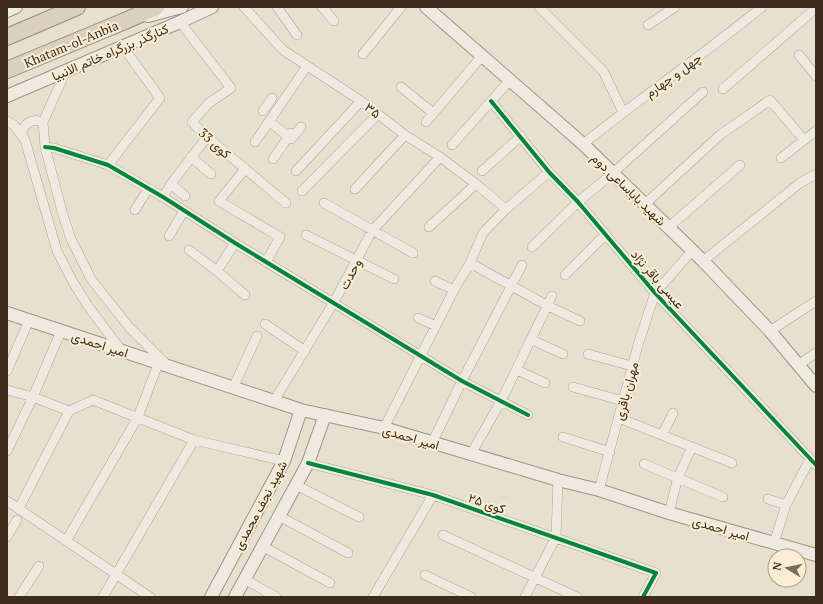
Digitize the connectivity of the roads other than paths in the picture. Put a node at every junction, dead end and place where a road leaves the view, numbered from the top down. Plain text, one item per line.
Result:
1 (16, 7) edge
2 (77, 7) edge
3 (156, 7) edge
4 (182, 7) edge
5 (212, 7) edge
6 (244, 7) edge
7 (277, 7) edge
8 (322, 7) edge
9 (401, 7) edge
10 (426, 7) edge
11 (539, 7) edge
12 (675, 7) edge
13 (762, 7) edge
14 (816, 8) edge
15 (7, 11) edge
16 (125, 21) junction
17 (334, 21) dead end
18 (180, 22) junction
19 (648, 25) dead end
20 (297, 35) dead end
21 (7, 37) edge
22 (123, 47) junction
23 (363, 54) dead end
24 (799, 55) dead end
25 (482, 56) junction
26 (307, 66) junction
27 (7, 70) edge
28 (66, 72) junction
29 (816, 76) edge
30 (510, 80) junction
31 (401, 87) dead end
32 (723, 89) dead end
33 (703, 92) dead end
34 (7, 96) edge
35 (272, 98) dead end
36 (491, 100) junction
37 (361, 101) junction
38 (623, 112) junction
39 (433, 113) junction
40 (378, 114) junction
41 (271, 119) junction
42 (7, 121) edge
43 (43, 122) junction
44 (426, 122) dead end
45 (301, 127) dead end
46 (816, 131) edge
47 (22, 135) junction
48 (290, 135) junction
49 (405, 135) junction
50 (521, 136) junction
51 (207, 137) junction
52 (804, 140) junction
53 (255, 142) dead end
54 (452, 144) dead end
55 (583, 144) junction
56 (46, 147) junction
57 (191, 157) junction
58 (440, 157) junction
59 (273, 158) dead end
60 (780, 158) dead end
61 (108, 165) junction
62 (740, 165) dead end
63 (245, 169) junction
64 (296, 170) dead end
65 (482, 171) dead end
66 (549, 172) junction
67 (613, 173) junction
68 (211, 174) dead end
69 (816, 174) edge
70 (171, 184) junction
71 (476, 184) junction
72 (148, 189) junction
73 (355, 189) dead end
74 (302, 191) dead end
75 (185, 196) dead end
76 (163, 197) junction
77 (578, 202) junction
78 (286, 203) dead end
79 (324, 203) dead end
80 (645, 204) junction
81 (135, 210) dead end
82 (506, 210) junction
83 (184, 211) junction
84 (429, 227) dead end
85 (669, 227) junction
86 (372, 231) junction
87 (606, 234) junction
88 (306, 235) dead end
89 (169, 236) dead end
90 (235, 243) junction
91 (532, 247) dead end
92 (189, 250) dead end
93 (693, 250) junction
94 (413, 252) dead end
95 (357, 260) junction
96 (703, 261) junction
97 (266, 262) junction
98 (470, 263) junction
99 (522, 266) dead end
100 (217, 271) junction
101 (565, 275) dead end
102 (394, 279) dead end
103 (435, 281) dead end
104 (512, 286) junction
105 (454, 290) junction
106 (655, 294) junction
107 (245, 295) dead end
108 (552, 296) dead end
109 (816, 301) edge
110 (334, 302) junction
111 (548, 306) junction
112 (7, 313) edge
113 (418, 318) dead end
114 (29, 320) junction
115 (580, 321) dead end
116 (265, 324) dead end
117 (436, 326) junction
118 (770, 330) junction
119 (60, 331) junction
120 (257, 336) dead end
121 (532, 340) junction
122 (121, 350) junction
123 (305, 351) junction
124 (816, 353) edge
125 (563, 354) dead end
126 (588, 354) dead end
127 (421, 356) junction
128 (163, 365) junction
129 (798, 365) junction
130 (632, 366) junction
131 (517, 370) junction
132 (7, 371) edge
133 (462, 381) junction
134 (545, 382) dead end
135 (816, 386) edge
136 (573, 387) dead end
137 (233, 388) junction
138 (7, 390) edge
139 (33, 397) junction
140 (623, 401) junction
141 (274, 402) junction
142 (501, 402) junction
143 (301, 410) junction
144 (69, 411) junction
145 (673, 413) dead end
146 (325, 415) junction
147 (528, 415) dead end
148 (138, 417) junction
149 (619, 418) junction
150 (384, 428) junction
151 (662, 435) junction
152 (563, 437) dead end
153 (194, 440) junction
154 (432, 443) junction
155 (692, 447) junction
156 (7, 451) edge
157 (610, 452) junction
158 (471, 454) junction
159 (284, 461) junction
160 (813, 462) edge
161 (308, 463) junction
162 (644, 464) dead end
163 (732, 464) dead end
164 (678, 477) junction
165 (558, 480) junction
166 (296, 484) junction
167 (599, 490) junction
168 (434, 495) junction
169 (722, 497) dead end
170 (768, 499) dead end
171 (7, 501) edge
172 (786, 505) junction
173 (19, 508) junction
174 (669, 512) junction
175 (280, 516) junction
176 (359, 517) dead end
177 (17, 520) dead end
178 (443, 536) dead end
179 (7, 537) edge
180 (556, 537) junction
181 (66, 541) junction
182 (774, 543) junction
183 (262, 546) junction
184 (348, 553) dead end
185 (816, 555) edge
186 (39, 566) dead end
187 (117, 574) junction
188 (425, 575) dead end
189 (535, 578) junction
190 (244, 579) junction
191 (330, 583) dead end
192 (19, 597) edge
193 (103, 597) edge
194 (150, 597) edge
195 (211, 597) edge
196 (235, 597) edge
197 (276, 597) edge
198 (373, 597) edge
199 (471, 597) edge
200 (525, 597) edge
201 (577, 597) edge
202 (643, 597) edge

1 - 15 main road
2 - 21 highway
3 - 16 highway, Khatam-ol-Anbia
4 - 16 main road
5 - 18 main road, کنارگذر بزرگراه خاتم الانبیا
6 - 26 street, ۳۵
7 - 20 street
8 - 17 street
9 - 23 street
10 - 25 main road, شهید باباساعی دوم
11 - 38 street
12 - 19 street
13 - 38 street, چهل و چهارم
14 - 32 street
16 - 27 highway, Khatam-ol-Anbia
18 - 22 main road, کنارگذر بزرگراه خاتم الانبیا
18 - 51 street, کوی 33
22 - 28 main road, کنارگذر بزرگراه خاتم الانبیا
22 - 61 street
24 - 29 street
25 - 30 main road, شهید باباساعی دوم
25 - 39 street
26 - 37 street, ۳۵
26 - 41 street
28 - 34 main road, کنارگذر بزرگراه خاتم الانبیا
28 - 43 street
30 - 36 street
30 - 55 main road, شهید باباساعی دوم
31 - 39 street
33 - 67 street
35 - 41 street
36 - 50 street, عیسی باقر نژاد
36 - 54 street
37 - 40 street, ۳۵
37 - 64 street
38 - 55 street, چهل و چهارم
39 - 44 street
40 - 49 street, ۳۵
40 - 74 street
41 - 48 street
41 - 53 street
42 - 47 street
43 - 47 street
43 - 56 street
45 - 48 street
46 - 52 street
47 - 122 street
48 - 59 street
49 - 58 street, ۳۵
49 - 73 street
50 - 65 street
50 - 66 street, عیسی باقر نژاد
51 - 57 street
51 - 63 street, کوی 33
52 - 60 street
52 - 80 street
55 - 67 main road, شهید باباساعی دوم
56 - 61 street
56 - 128 street
57 - 68 street
57 - 70 street
58 - 71 street, ۳۵
58 - 86 street, وحدت
61 - 72 street
62 - 85 street
63 - 78 street, کوی 33
63 - 97 street
66 - 77 street, عیسی باقر نژاد
66 - 82 street
67 - 77 street
67 - 80 main road, شهید باباساعی دوم
69 - 96 street
70 - 75 street
70 - 76 street
71 - 82 street, ۳۵
71 - 84 street
72 - 76 street
72 - 81 street
76 - 83 street
77 - 87 street, عیسی باقر نژاد
77 - 91 street
79 - 86 street
80 - 85 main road, شهید باباساعی دوم
82 - 98 street
83 - 89 street
83 - 90 street
85 - 93 main road, شهید باباساعی دوم
86 - 94 street
86 - 95 street, وحدت
87 - 101 street
87 - 106 street, عیسی باقر نژاد
88 - 95 street
90 - 97 street
90 - 100 street
92 - 100 street
93 - 96 main road, شهید باباساعی دوم
93 - 106 street
95 - 102 street
95 - 110 street, وحدت
96 - 118 main road, شهید باباساعی دوم
97 - 110 street
98 - 104 street
98 - 105 street
99 - 104 street
100 - 107 street
103 - 105 street
104 - 111 street
104 - 133 street
105 - 117 street
106 - 130 street, مهران باقری
106 - 160 street, عیسی باقر نژاد
108 - 111 street
109 - 118 street
110 - 123 street, وحدت
110 - 127 street
111 - 115 street
111 - 121 street
112 - 114 main road, امیر احمدی
113 - 117 street
114 - 119 main road, امیر احمدی
114 - 132 street
116 - 123 street
117 - 127 street
118 - 129 main road, شهید باباساعی دوم
119 - 122 main road, امیر احمدی
119 - 139 street
120 - 137 street
121 - 125 street
121 - 131 street
122 - 128 main road, امیر احمدی
123 - 141 street, وحدت
124 - 129 street
126 - 130 street
127 - 133 street
127 - 150 street
128 - 137 main road, امیر احمدی
128 - 148 street
129 - 135 main road, شهید باباساعی دوم
130 - 140 street, مهران باقری
131 - 134 street
131 - 142 street
133 - 142 street
133 - 154 street
136 - 140 street
137 - 141 main road, امیر احمدی
138 - 139 street
139 - 144 street
139 - 156 street
140 - 149 street, مهران باقری
141 - 143 main road, امیر احمدی
142 - 147 street
142 - 158 street
143 - 146 main road, امیر احمدی
143 - 159 main road, شهید نجف محمدی
144 - 148 street
144 - 173 street
145 - 151 street
146 - 150 main road, امیر احمدی
146 - 161 main road, شهید نجف محمدی
148 - 153 street
148 - 181 street
149 - 151 street
149 - 157 street, مهران باقری
150 - 154 main road, امیر احمدی
151 - 155 street
152 - 157 street
153 - 159 street
153 - 187 street
154 - 158 main road, امیر احمدی
155 - 163 street
155 - 164 street
157 - 167 street, مهران باقری
158 - 165 main road, امیر احمدی
159 - 195 main road, شهید نجف محمدی
160 - 172 street
161 - 166 main road, شهید نجف محمدی
161 - 168 street, کوی ۲۵
162 - 164 street
164 - 169 street
164 - 174 street
165 - 167 main road, امیر احمدی
165 - 180 street
166 - 175 main road, شهید نجف محمدی
166 - 176 street
167 - 174 main road, امیر احمدی
168 - 180 street, کوی ۲۵
168 - 198 street
170 - 172 street
171 - 173 street
172 - 182 street
173 - 181 street
174 - 182 main road, امیر احمدی
175 - 183 main road, شهید نجف محمدی
175 - 184 street
177 - 179 street
178 - 189 street
180 - 189 street
180 - 202 street, کوی ۲۵
181 - 187 street
182 - 185 main road, امیر احمدی
183 - 190 main road, شهید نجف محمدی
183 - 191 street
186 - 192 street
187 - 193 street
187 - 194 street
188 - 199 street
189 - 200 street
189 - 201 street
190 - 196 main road, شهید نجف محمدی
190 - 197 street

